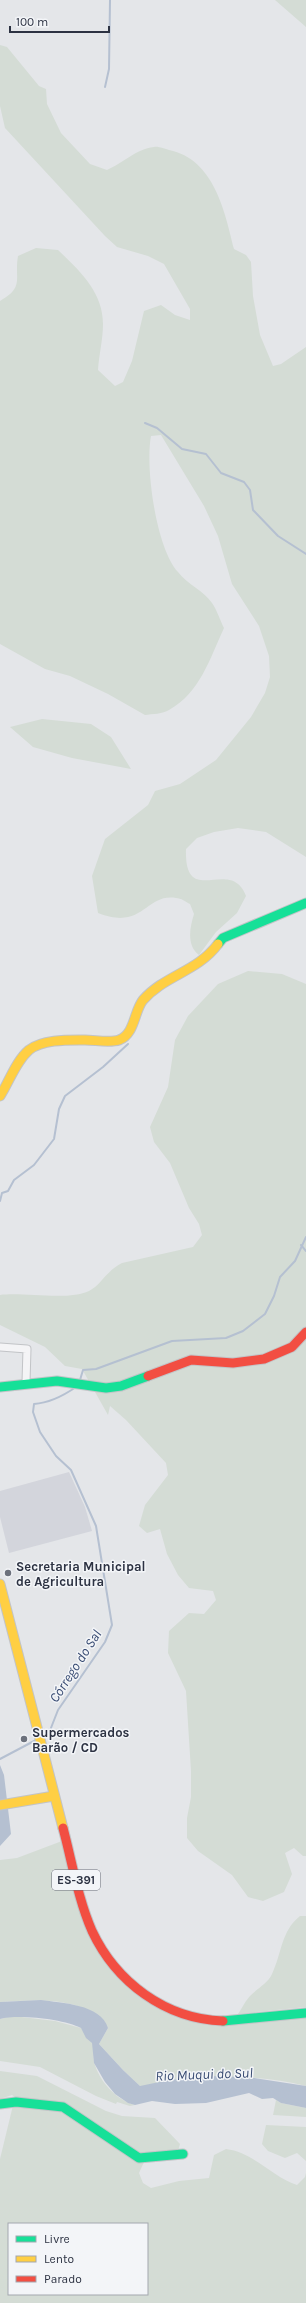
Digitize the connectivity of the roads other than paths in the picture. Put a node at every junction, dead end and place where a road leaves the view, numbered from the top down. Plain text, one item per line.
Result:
1 (306, 903) edge
2 (0, 1096) edge
3 (306, 1332) edge
4 (0, 1347) edge
5 (26, 1382) junction
6 (0, 1388) edge
7 (0, 1584) edge
8 (54, 1796) junction
9 (4, 1804) edge
10 (306, 2013) edge
11 (0, 2104) edge
12 (183, 2154) dead end

1 - 2 street
3 - 5 street
4 - 5 street
5 - 6 street
7 - 8 street, ES-391
8 - 9 street
8 - 10 street, ES-391
11 - 12 street

